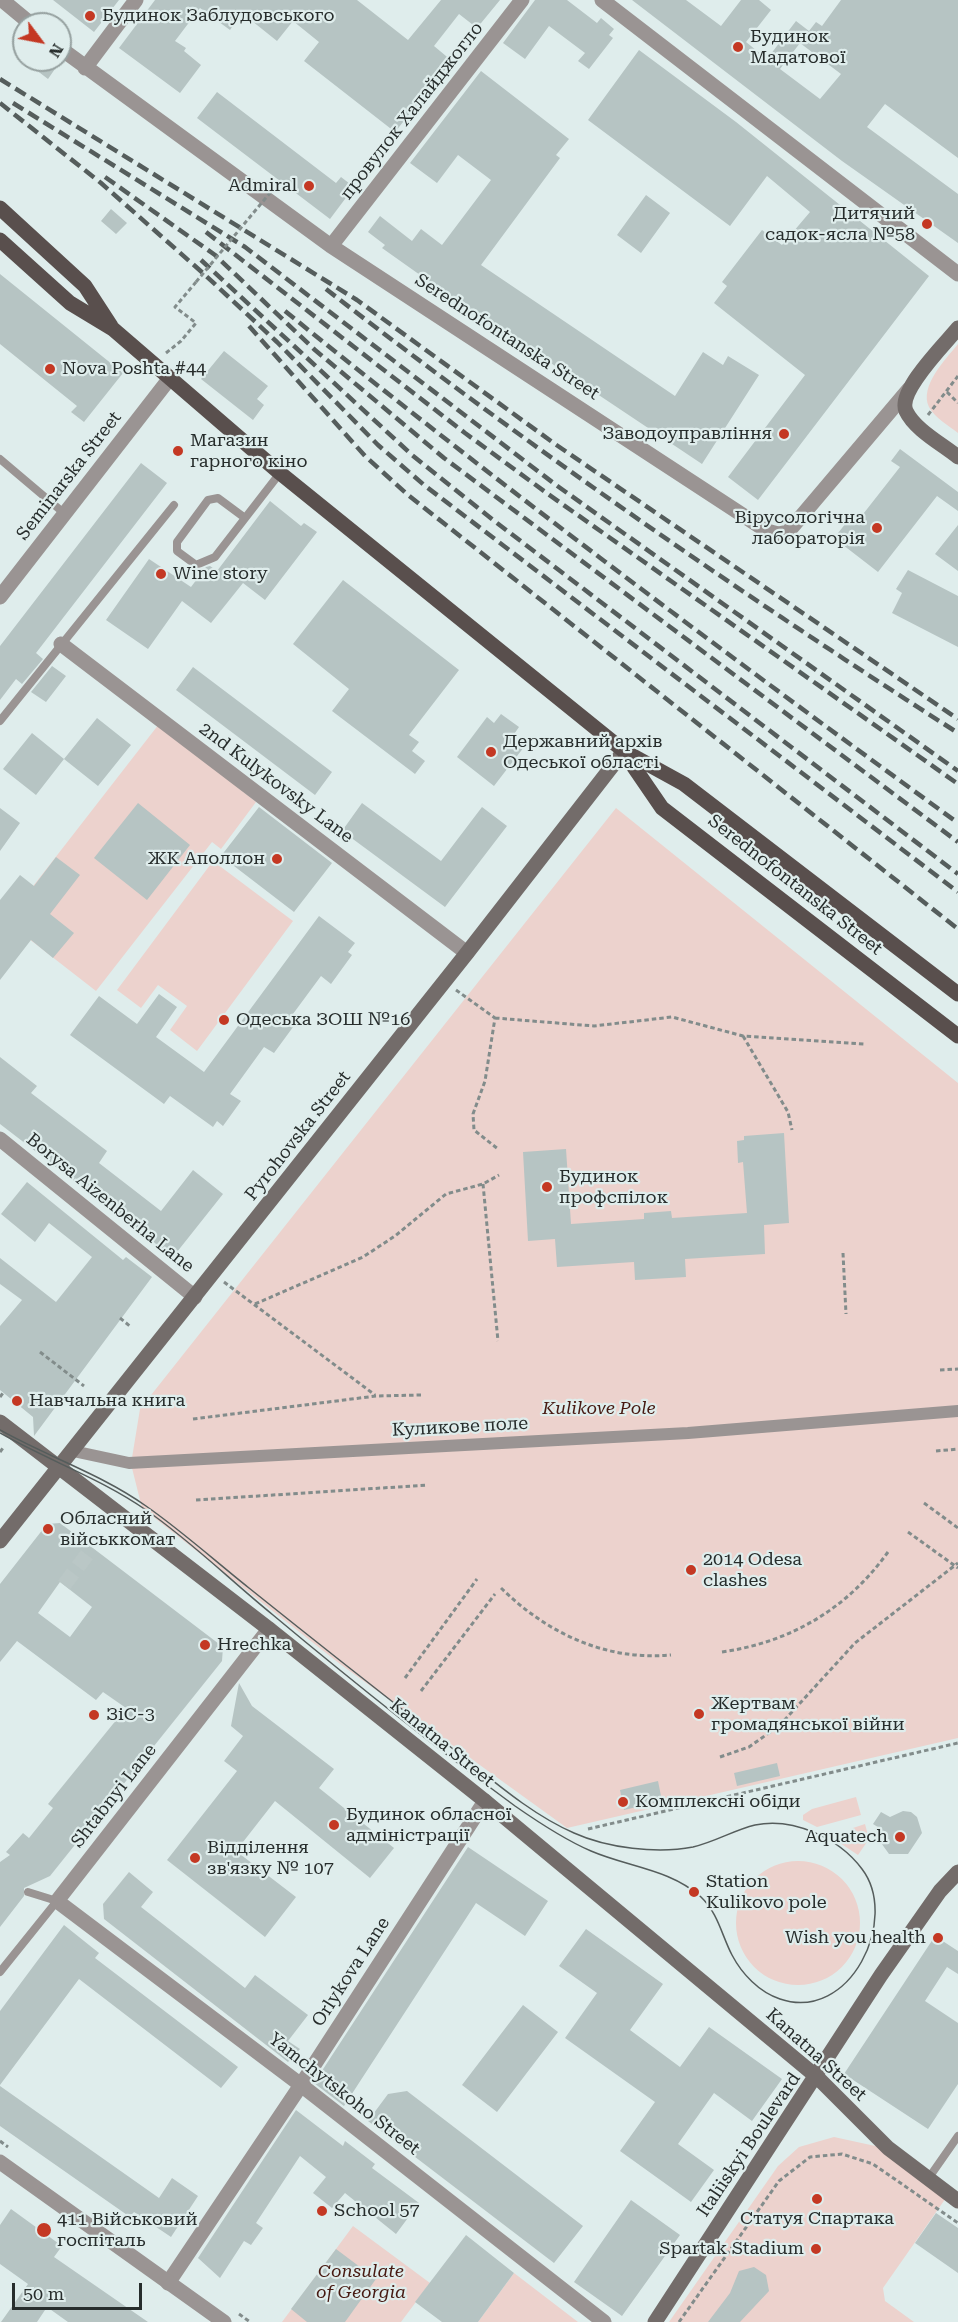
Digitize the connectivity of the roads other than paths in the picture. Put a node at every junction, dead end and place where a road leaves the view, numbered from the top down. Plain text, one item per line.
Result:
1 (2, 0) edge
2 (136, 0) edge
3 (522, 0) edge
4 (602, 0) edge
5 (16, 12) edge
6 (72, 58) edge
7 (85, 68) junction
8 (0, 208) edge
9 (0, 240) edge
10 (331, 246) junction
11 (958, 274) edge
12 (958, 328) edge
13 (112, 329) junction
14 (170, 378) junction
15 (909, 389) junction
16 (958, 457) edge
17 (0, 459) edge
18 (280, 473) junction
19 (174, 505) dead end
20 (65, 514) junction
21 (245, 518) junction
22 (0, 597) edge
23 (62, 644) junction
24 (0, 721) edge
25 (624, 751) junction
26 (467, 953) junction
27 (958, 994) edge
28 (958, 1036) edge
29 (0, 1139) edge
30 (195, 1297) junction
31 (958, 1411) edge
32 (0, 1422) edge
33 (73, 1451) junction
34 (58, 1467) junction
35 (0, 1541) edge
36 (268, 1629) junction
37 (485, 1801) junction
38 (958, 1872) edge
39 (28, 1892) dead end
40 (57, 1901) junction
41 (0, 1972) edge
42 (817, 2078) junction
43 (301, 2085) junction
44 (958, 2136) edge
45 (0, 2162) edge
46 (928, 2179) junction
47 (958, 2201) edge
48 (168, 2283) junction
49 (224, 2322) edge
50 (604, 2322) edge
51 (655, 2322) edge

1 - 5 street
2 - 7 street
3 - 10 street, провулок Халайджогло
4 - 11 street
6 - 7 street, Serednofontanska Street
7 - 10 street, Serednofontanska Street
8 - 13 main road, Serednofontanska Street
9 - 13 main road, Serednofontanska Street
10 - 15 street, Serednofontanska Street
12 - 15 main road
13 - 14 main road, Serednofontanska Street
14 - 18 main road, Serednofontanska Street
14 - 20 street, Seminarska Street
15 - 16 main road
17 - 20 lane
18 - 21 lane
18 - 25 main road, Serednofontanska Street
19 - 23 lane
20 - 22 street, Seminarska Street
21 - 21 lane
23 - 24 lane
23 - 26 street, 2nd Kulykovsky Lane
25 - 26 main road, Pyrohovska Street
25 - 27 main road, Serednofontanska Street
25 - 28 main road, Serednofontanska Street
26 - 30 main road, Pyrohovska Street
29 - 30 street, Borysa Aizenberha Lane
30 - 33 main road, Pyrohovska Street
31 - 33 street, Куликове поле
32 - 34 main road, Kanatna Street
33 - 34 main road, Pyrohovska Street
34 - 35 main road, Pyrohovska Street
34 - 36 main road, Kanatna Street
36 - 37 main road, Kanatna Street
36 - 40 street, Shtabnyi Lane
37 - 42 main road, Kanatna Street
37 - 43 street, Orlykova Lane
38 - 42 main road, Italiiskyi Boulevard
39 - 40 lane
40 - 41 lane
40 - 43 street, Yamchytskoho Street
42 - 46 main road, Kanatna Street
42 - 51 main road, Italiiskyi Boulevard
43 - 48 street, Orlykova Lane
43 - 50 street, Yamchytskoho Street
44 - 46 lane
45 - 48 street
46 - 47 main road, Kanatna Street
48 - 49 street

